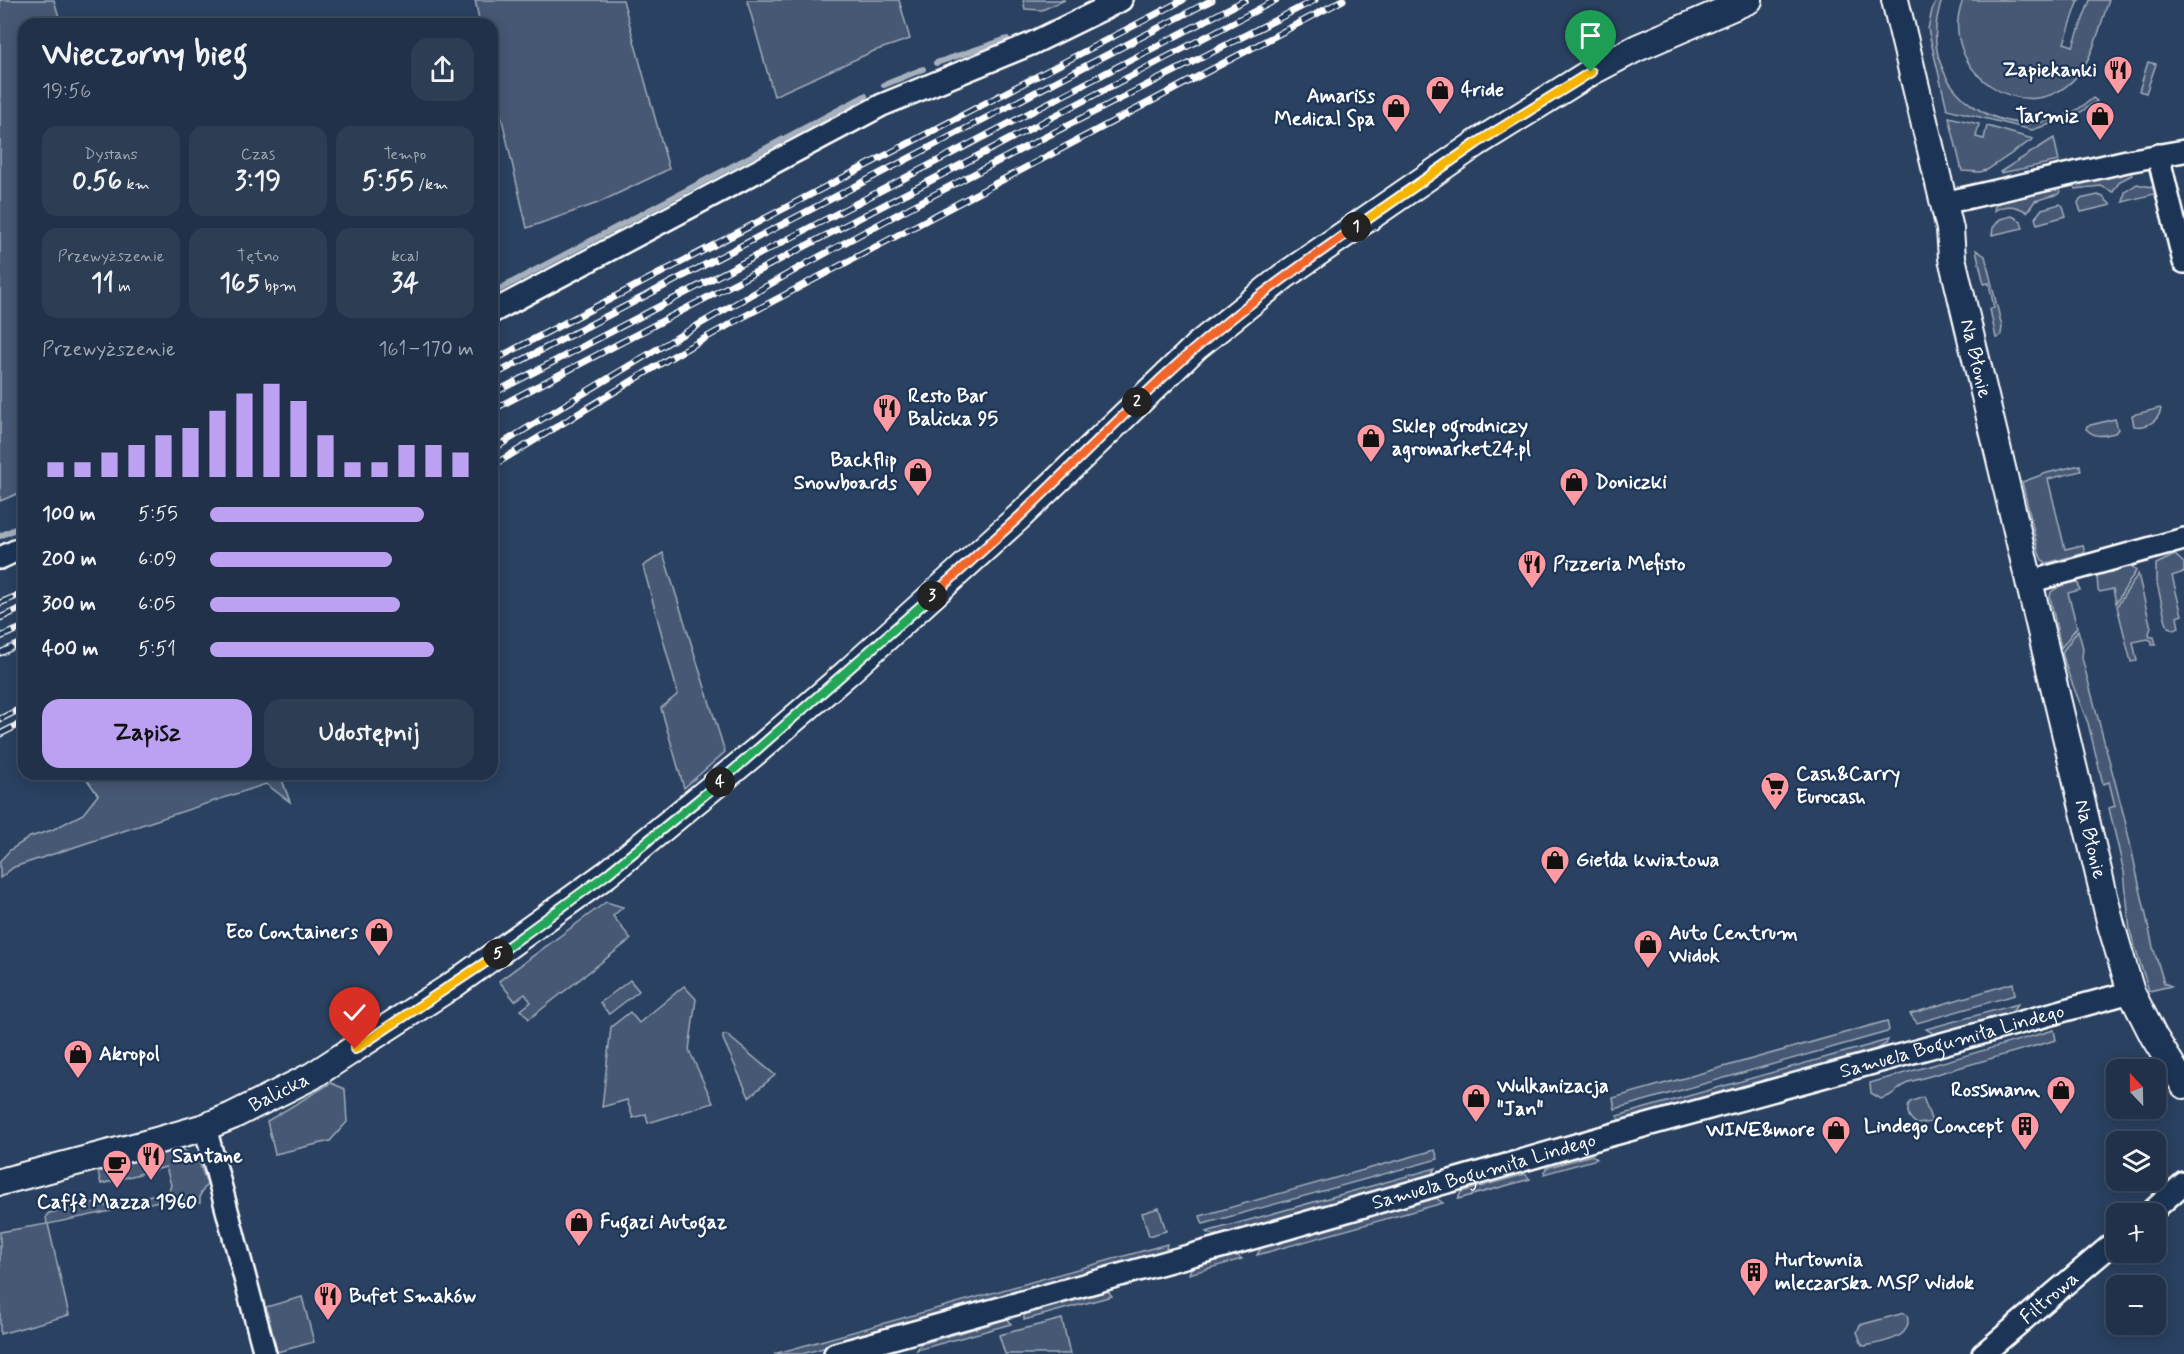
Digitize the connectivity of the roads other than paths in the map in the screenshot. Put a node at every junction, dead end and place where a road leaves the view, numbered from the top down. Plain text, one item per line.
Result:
1 (1121, 0) edge
2 (1749, 0) edge
3 (1895, 0) edge
4 (2184, 151) edge
5 (2158, 155) junction
6 (1944, 203) junction
7 (2184, 262) edge
8 (498, 309) edge
9 (2184, 539) edge
10 (18, 550) edge
11 (0, 558) edge
12 (2029, 582) junction
13 (2131, 992) junction
14 (2184, 1085) edge
15 (205, 1127) junction
16 (0, 1182) edge
17 (2184, 1183) edge
18 (2161, 1203) edge
19 (2106, 1249) edge
20 (265, 1354) edge
21 (835, 1354) edge
22 (1983, 1354) edge

1 - 8 street
2 - 15 street, Balicka
3 - 6 street, Na Błonie
4 - 5 street
5 - 6 street
5 - 7 street
6 - 12 street, Na Błonie
9 - 12 street
10 - 11 street
12 - 13 street, Na Błonie
13 - 14 street, Na Błonie
13 - 21 street, Samuela Bogumiła Lindego
15 - 16 street, Balicka
15 - 20 street
17 - 18 street
19 - 22 street, Filtrowa

